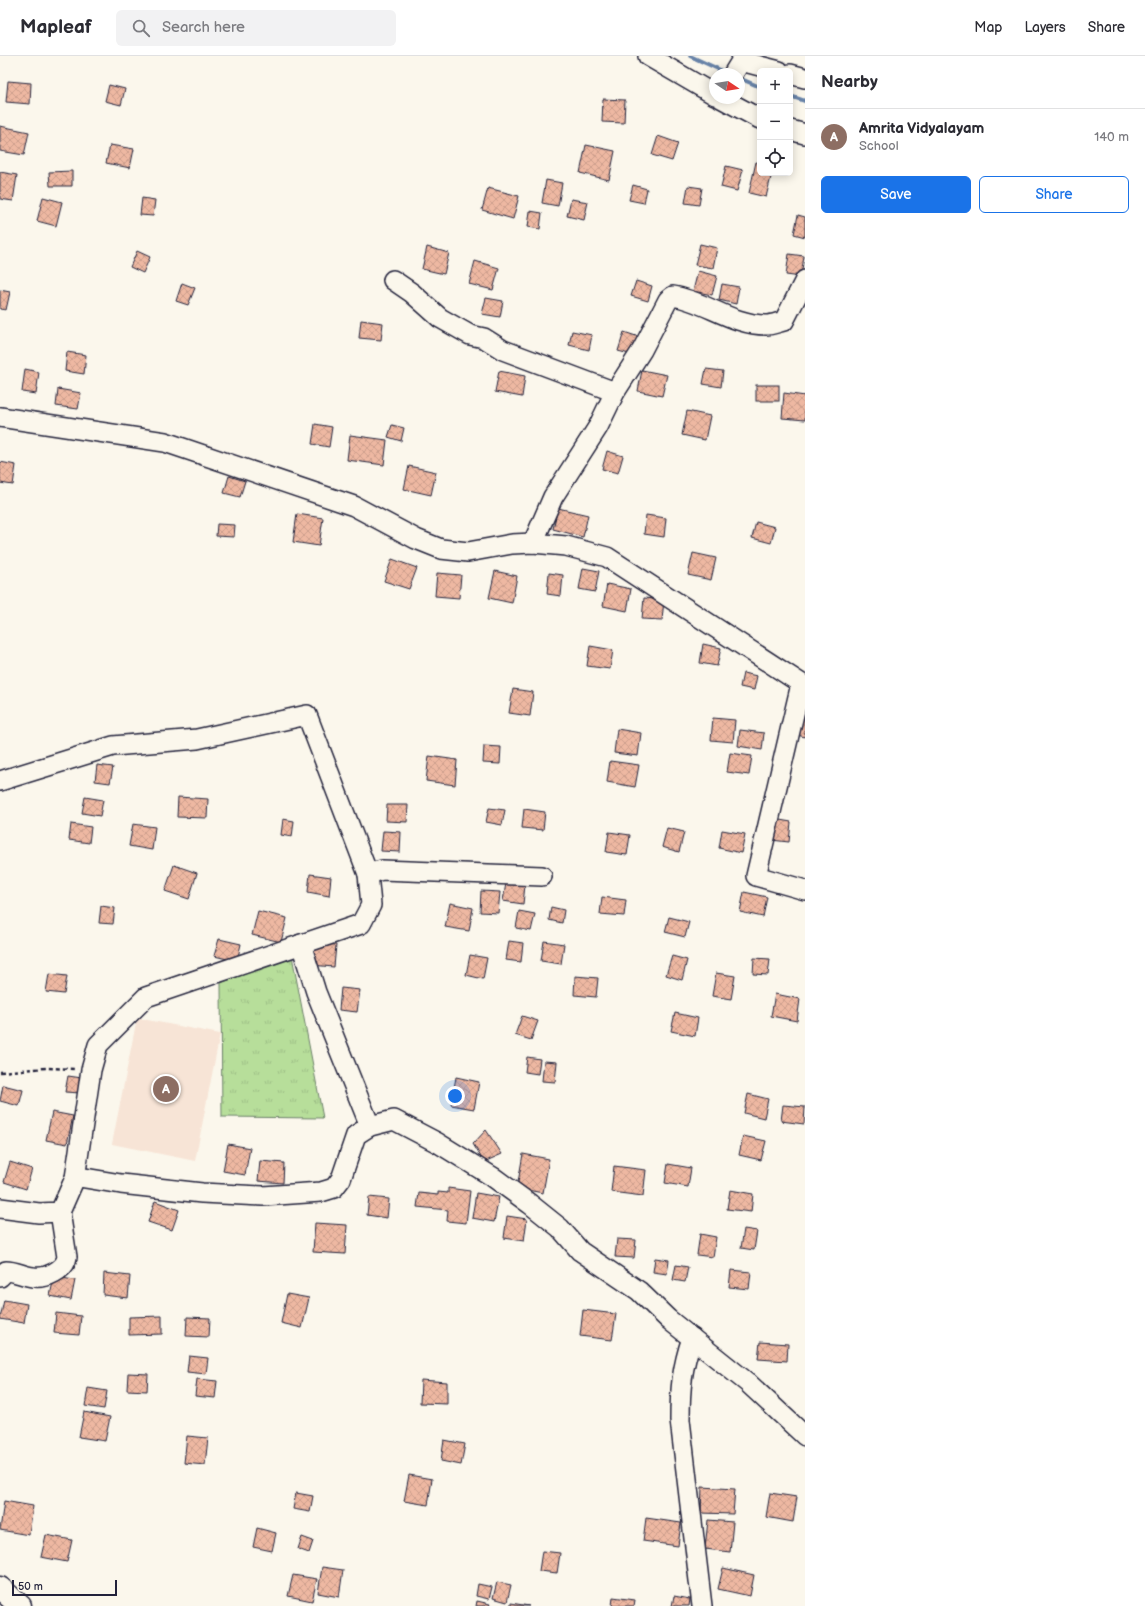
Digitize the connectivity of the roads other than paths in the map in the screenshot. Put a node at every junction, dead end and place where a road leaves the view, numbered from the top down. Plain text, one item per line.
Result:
1 (648, 56) edge
2 (736, 68) edge
3 (768, 68) edge
4 (793, 75) edge
5 (805, 78) edge
6 (709, 91) edge
7 (733, 104) edge
8 (757, 117) edge
9 (793, 131) edge
10 (805, 134) edge
11 (393, 280) dead end
12 (805, 280) edge
13 (615, 392) junction
14 (0, 417) edge
15 (533, 543) junction
16 (803, 685) edge
17 (0, 781) edge
18 (368, 874) junction
19 (542, 876) dead end
20 (805, 890) edge
21 (301, 944) junction
22 (370, 1126) junction
23 (75, 1178) junction
24 (0, 1208) edge
25 (60, 1212) junction
26 (0, 1277) edge
27 (692, 1338) junction
28 (805, 1436) edge
29 (0, 1588) edge
30 (20, 1606) edge
31 (702, 1606) edge

1 - 6 street
2 - 3 street
4 - 5 street
7 - 8 street
9 - 10 street
11 - 13 street
12 - 13 street
13 - 15 street
14 - 15 street
15 - 16 street
16 - 20 street
17 - 18 street
18 - 19 street
18 - 21 street
21 - 22 street
21 - 23 street
22 - 23 street
22 - 27 street
23 - 25 street
24 - 25 street
25 - 26 street
27 - 28 street
27 - 31 street
29 - 30 main road

